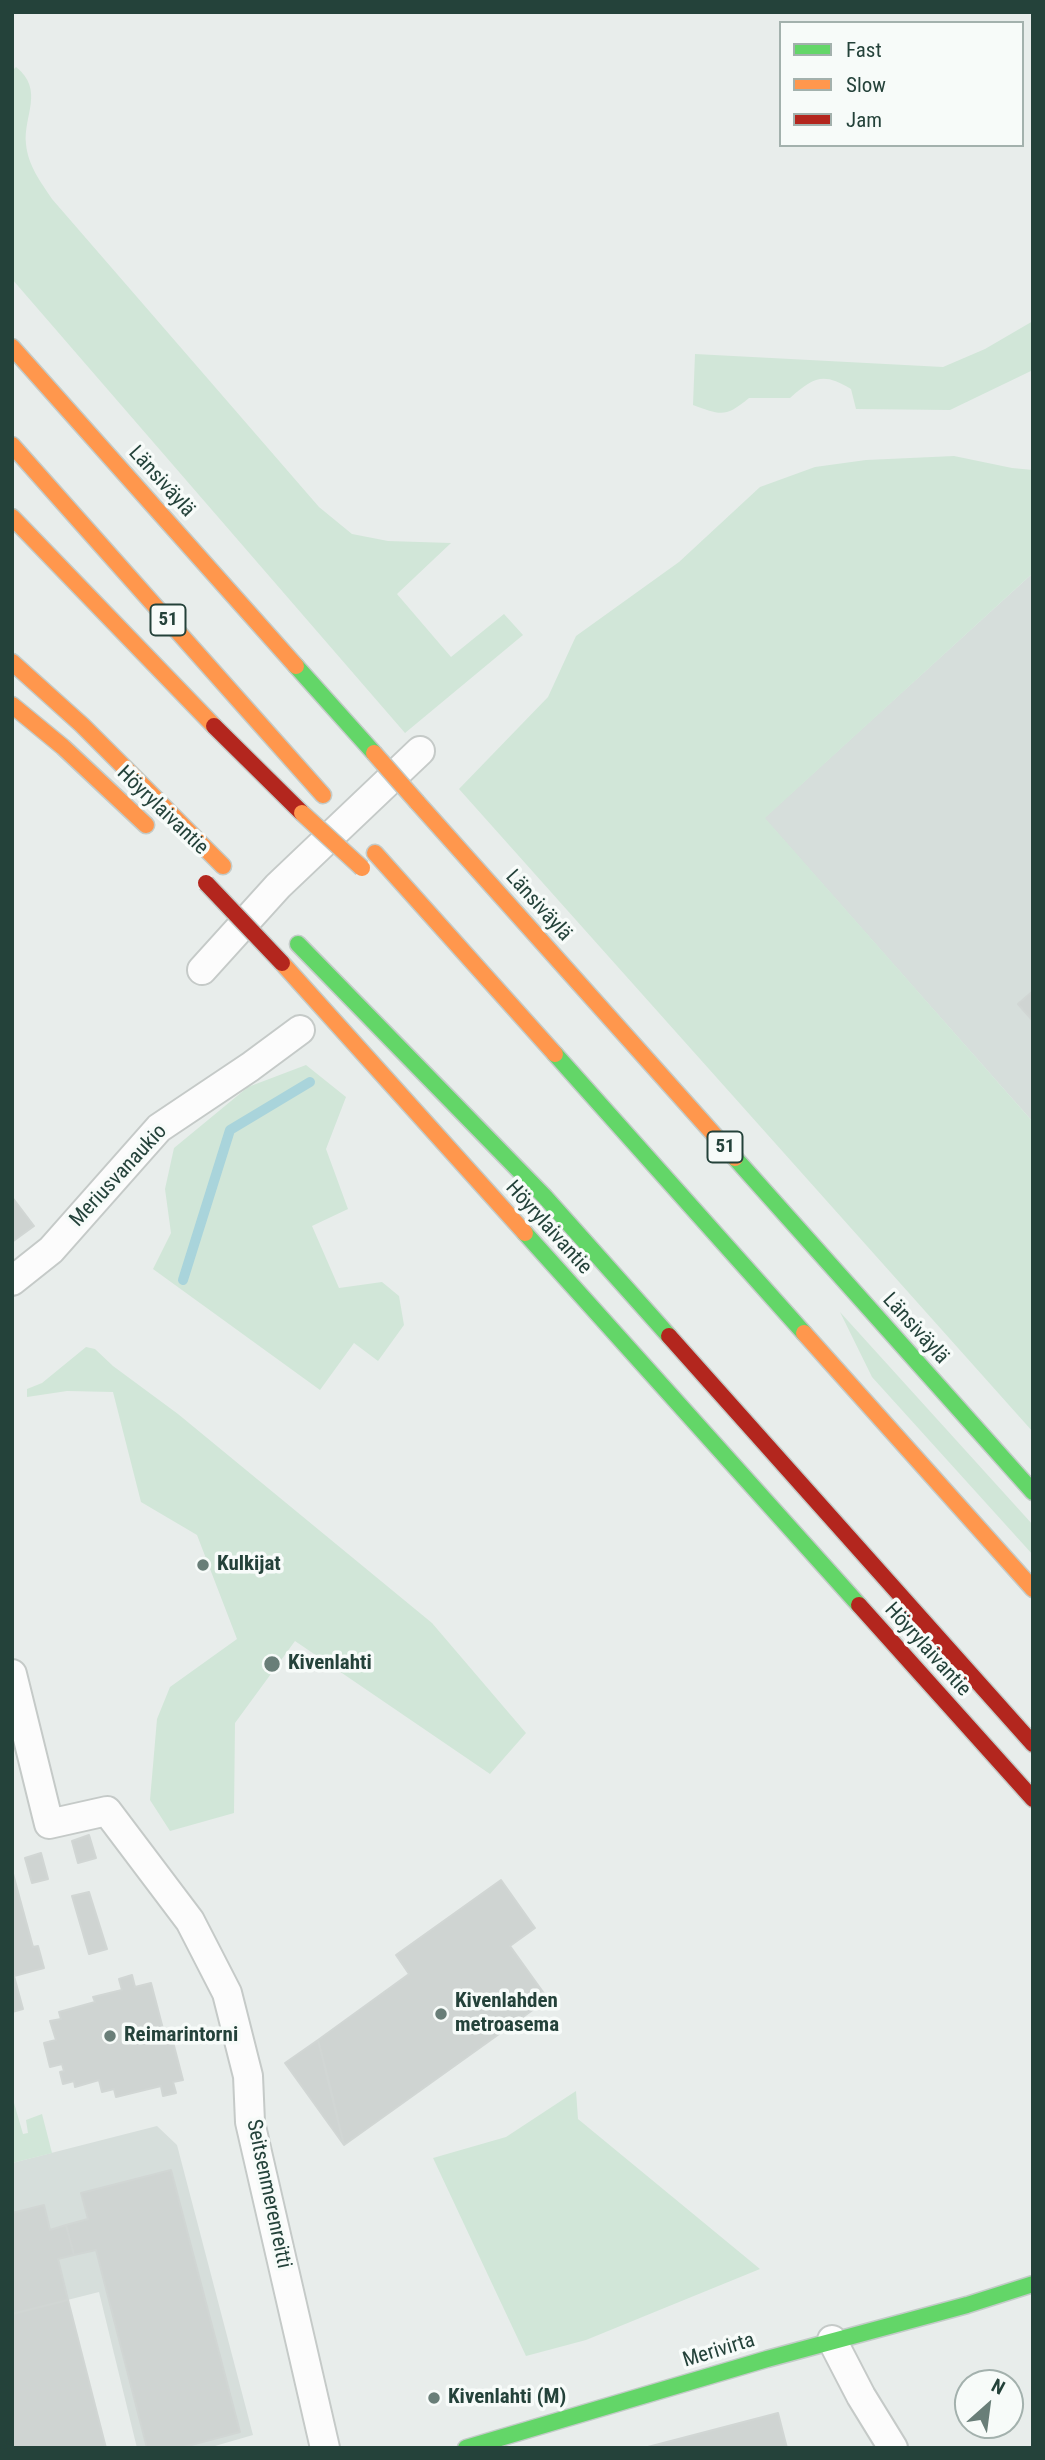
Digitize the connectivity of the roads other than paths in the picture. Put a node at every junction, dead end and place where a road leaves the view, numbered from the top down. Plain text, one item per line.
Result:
1 (12, 346) edge
2 (12, 445) edge
3 (12, 517) edge
4 (12, 662) edge
5 (12, 705) edge
6 (420, 751) dead end
7 (162, 840) dead end
8 (227, 871) dead end
9 (367, 873) dead end
10 (202, 878) dead end
11 (251, 895) dead end
12 (392, 897) dead end
13 (270, 915) dead end
14 (294, 939) dead end
15 (202, 970) dead end
16 (525, 1022) junction
17 (300, 1030) dead end
18 (12, 1281) edge
19 (1033, 1492) edge
20 (1033, 1589) edge
21 (12, 1674) edge
22 (1033, 1744) edge
23 (1033, 1799) edge
24 (1024, 2269) dead end
25 (1033, 2284) edge
26 (987, 2300) junction
27 (832, 2340) junction
28 (326, 2448) edge
29 (466, 2448) edge
30 (893, 2448) edge

1 - 19 main road, Länsiväylä / 51, bridge
2 - 16 main road, 51
3 - 9 main road, bridge
4 - 8 main road, Höyrylaivantie
5 - 7 main road, Höyrylaivantie
6 - 15 street
10 - 23 main road, Höyrylaivantie, bridge
11 - 13 main road
12 - 16 main road
14 - 22 main road, Höyrylaivantie
16 - 20 main road, 51
17 - 18 street, Meriusvanaukio
21 - 28 street, Seitsenmerenreitti
24 - 26 main road, Merivirta
25 - 26 main road, Merivirta
26 - 27 main road, Merivirta
27 - 29 main road, Merivirta
27 - 30 street

